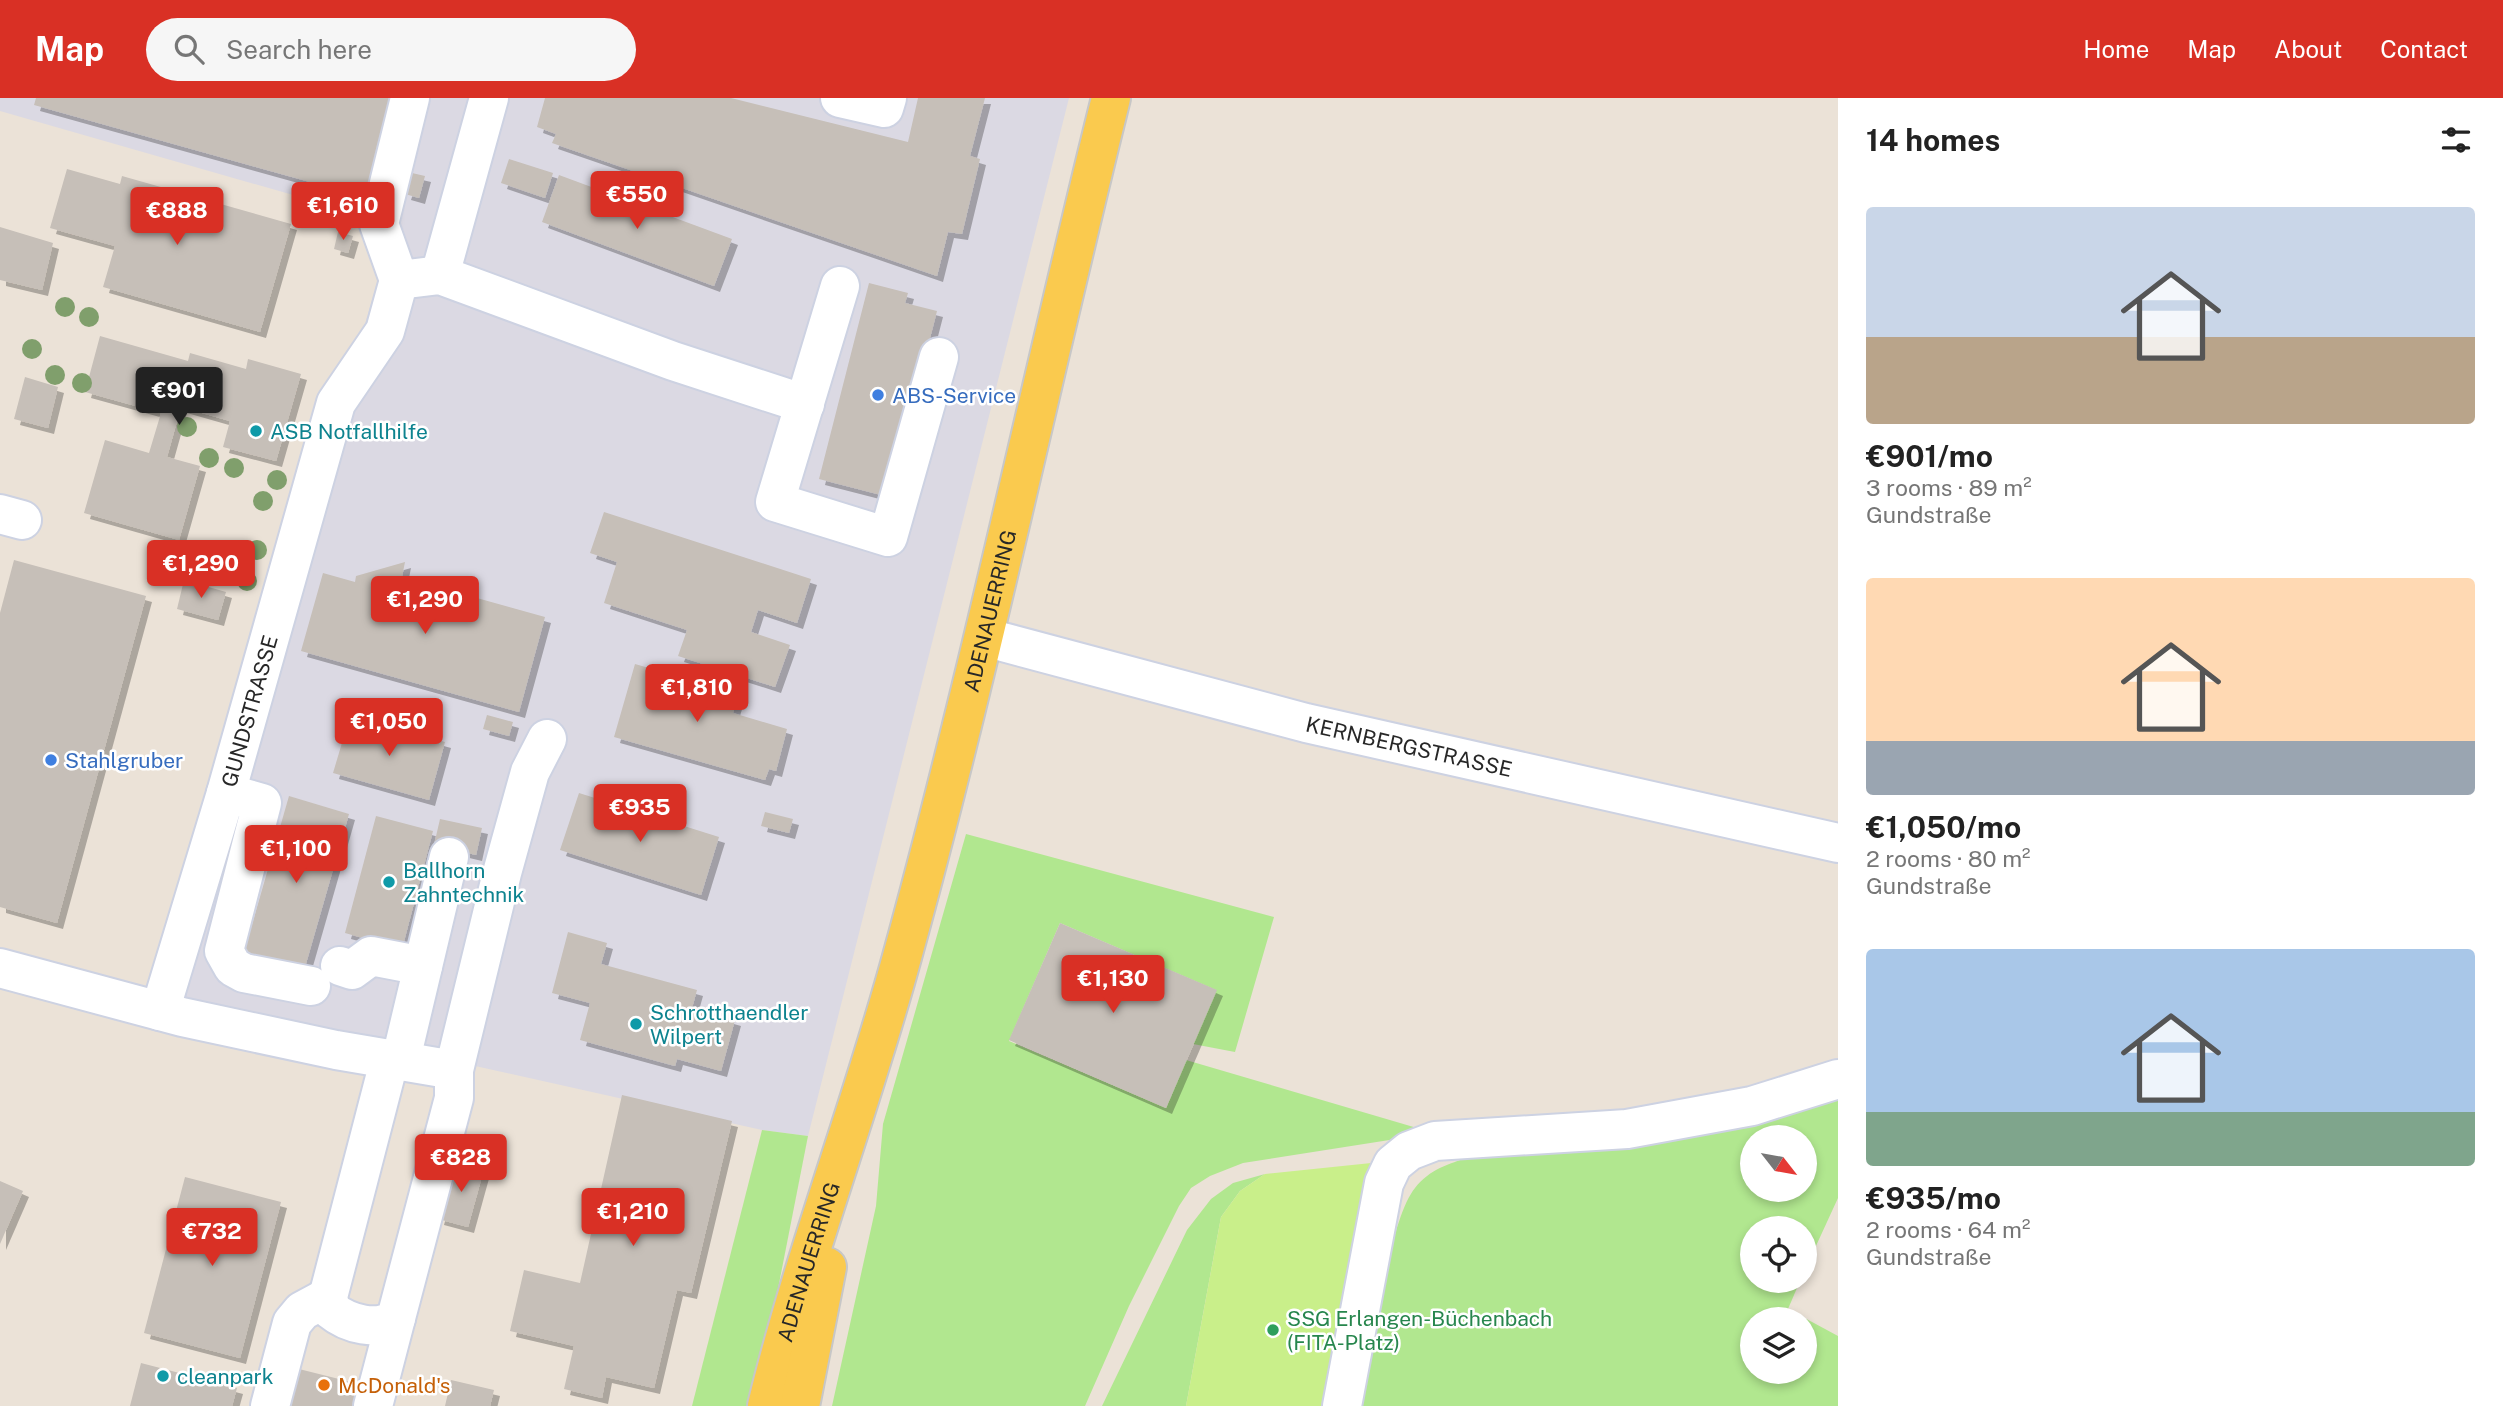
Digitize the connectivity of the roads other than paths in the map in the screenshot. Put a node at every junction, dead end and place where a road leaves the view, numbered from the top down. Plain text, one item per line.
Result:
1 (410, 98) edge
2 (489, 98) edge
3 (840, 98) edge
4 (887, 98) edge
5 (1111, 98) edge
6 (440, 275) junction
7 (399, 280) junction
8 (840, 286) dead end
9 (939, 357) dead end
10 (790, 399) junction
11 (984, 638) junction
12 (547, 739) dead end
13 (226, 793) junction
14 (1838, 843) edge
15 (450, 857) dead end
16 (423, 966) junction
17 (0, 968) edge
18 (160, 1011) junction
19 (396, 1059) junction
20 (454, 1070) junction
21 (1838, 1079) edge
22 (855, 1120) junction
23 (328, 1297) junction
24 (396, 1318) junction
25 (270, 1406) edge
26 (373, 1406) edge
27 (767, 1406) edge
28 (800, 1406) edge
29 (1342, 1406) edge

1 - 7 street
2 - 6 street
3 - 4 street
5 - 11 main road, ADENAUERRING
6 - 7 street
6 - 10 street
7 - 13 street, GUNDSTRASSE
8 - 10 street
9 - 10 street
11 - 14 street, KERNBERGSTRASSE
11 - 22 main road, ADENAUERRING
12 - 20 street
13 - 16 street
13 - 18 street, GUNDSTRASSE
15 - 16 street
16 - 19 street
17 - 18 street
18 - 19 street
19 - 20 street
19 - 23 street
20 - 24 street
21 - 29 street
22 - 27 main road, ADENAUERRING
22 - 28 main road, ADENAUERRING
23 - 24 street
23 - 25 street
24 - 26 street

